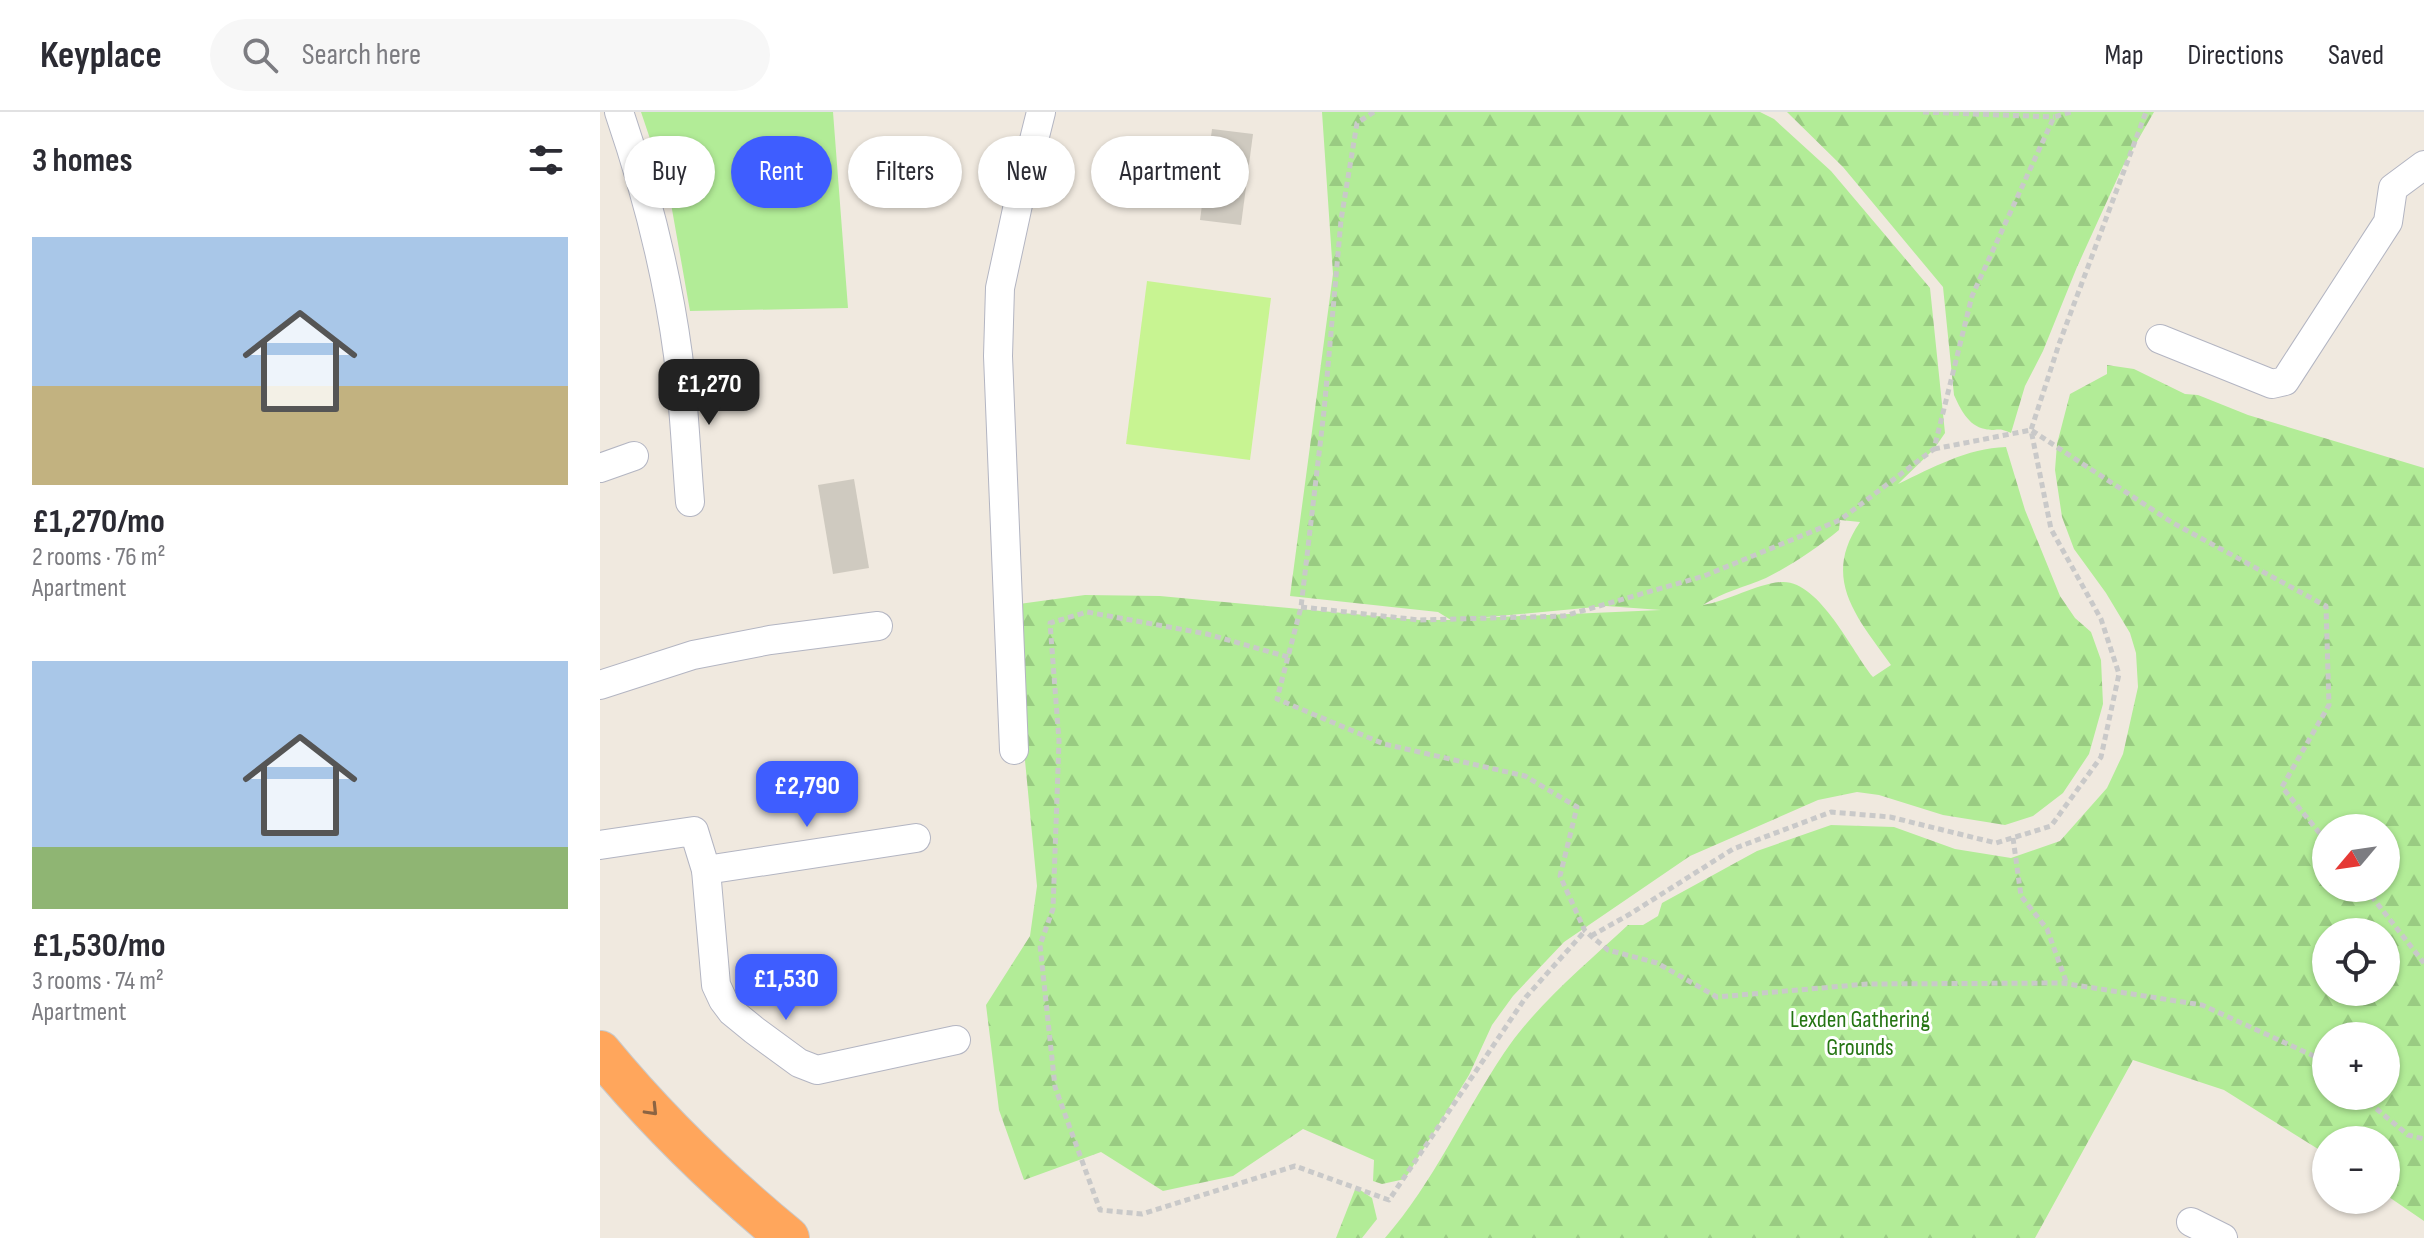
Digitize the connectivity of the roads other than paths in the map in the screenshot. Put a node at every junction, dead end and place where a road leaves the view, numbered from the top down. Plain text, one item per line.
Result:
1 (619, 112) edge
2 (1041, 112) edge
3 (2424, 165) edge
4 (2160, 339) dead end
5 (634, 456) dead end
6 (600, 468) edge
7 (690, 502) dead end
8 (878, 626) dead end
9 (600, 685) edge
10 (1014, 750) dead end
11 (916, 838) dead end
12 (600, 845) edge
13 (706, 870) junction
14 (956, 1040) dead end
15 (600, 1052) edge
16 (2191, 1222) dead end
17 (788, 1238) edge
18 (2223, 1238) edge

1 - 7 street
2 - 10 street
3 - 4 street
5 - 6 street
8 - 9 street
11 - 13 street
12 - 13 street
13 - 14 street
15 -> 17 highway
16 - 18 street

